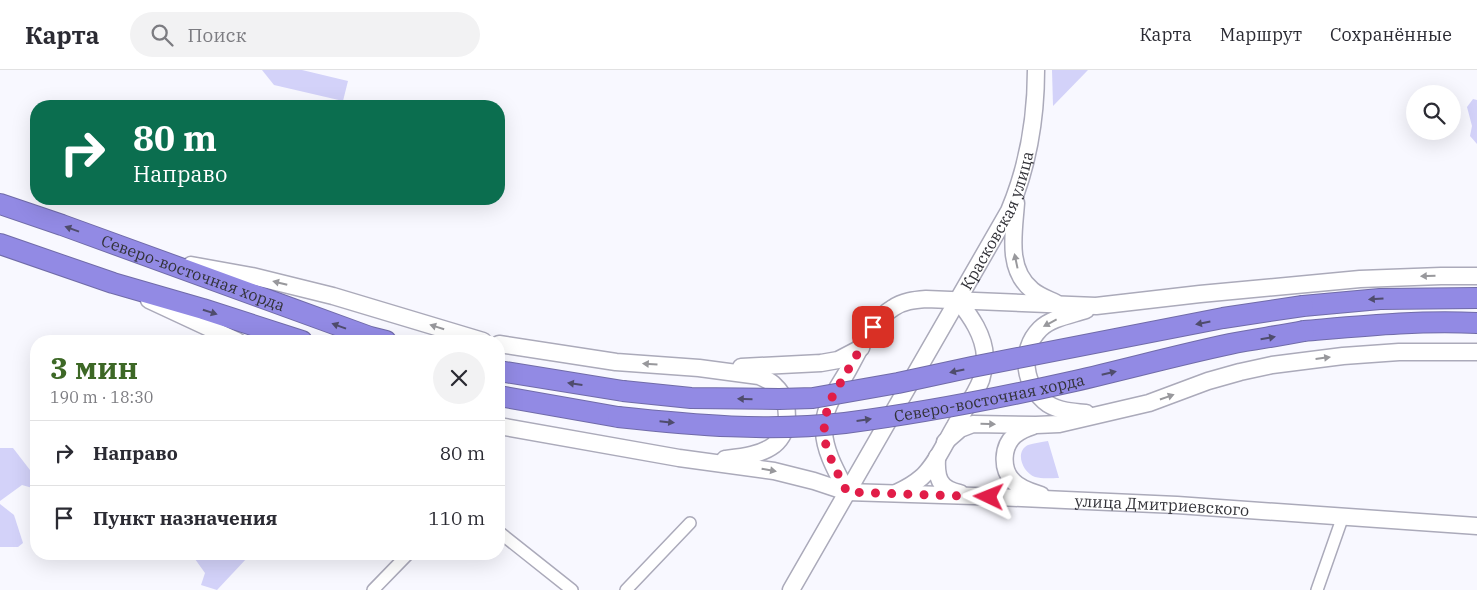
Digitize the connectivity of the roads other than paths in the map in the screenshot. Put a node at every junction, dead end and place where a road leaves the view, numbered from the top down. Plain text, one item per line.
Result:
1 (1036, 70) edge
2 (1017, 192) junction
3 (0, 204) edge
4 (0, 244) edge
5 (151, 258) junction
6 (1477, 276) edge
7 (113, 283) junction
8 (1477, 298) edge
9 (958, 300) junction
10 (1061, 305) junction
11 (1096, 306) junction
12 (1477, 323) edge
13 (224, 335) edge
14 (283, 335) edge
15 (369, 335) edge
16 (463, 335) edge
17 (505, 345) edge
18 (861, 348) junction
19 (1477, 352) edge
20 (699, 368) junction
21 (505, 373) edge
22 (505, 397) edge
23 (1103, 414) junction
24 (1036, 425) junction
25 (505, 427) edge
26 (945, 442) junction
27 (937, 457) junction
28 (703, 461) junction
29 (847, 492) junction
30 (895, 493) junction
31 (974, 496) junction
32 (1053, 500) junction
33 (1343, 516) junction
34 (690, 523) dead end
35 (1477, 526) edge
36 (505, 537) edge
37 (402, 560) edge
38 (375, 588) edge
39 (572, 590) edge
40 (626, 590) edge
41 (791, 590) edge
42 (1317, 590) edge

1 - 2 street, Красковская улица
2 - 9 street, Красковская улица
10 -> 2 street
5 -> 3 highway, Северо-восточная хорда
4 - 7 highway, Северо-восточная хорда
15 -> 5 highway, Северо-восточная хорда
16 -> 5 street
6 -> 11 street
7 - 13 street
7 -> 14 highway, Северо-восточная хорда
8 -> 21 highway, Северо-восточная хорда, bridge
9 - 10 street
9 - 18 street
9 - 26 street
9 - 29 street, Красковская улица
10 - 11 street
11 -> 23 street
22 -> 12 highway, Северо-восточная хорда, bridge
20 -> 17 street
18 - 20 street
18 - 29 street
23 -> 19 street
20 - 28 street
23 - 24 street
26 -> 24 street
24 - 32 street
25 - 28 street
26 - 27 street
27 - 30 street
27 - 31 street
28 -> 29 street, улица Дмитриевского
29 - 30 street, улица Дмитриевского
29 - 41 street, Красковская улица
30 - 31 street, улица Дмитриевского
31 - 32 street, улица Дмитриевского
32 - 33 street, улица Дмитриевского
33 - 35 street, улица Дмитриевского
33 - 42 street
34 - 40 street
36 - 39 street
37 - 38 street

